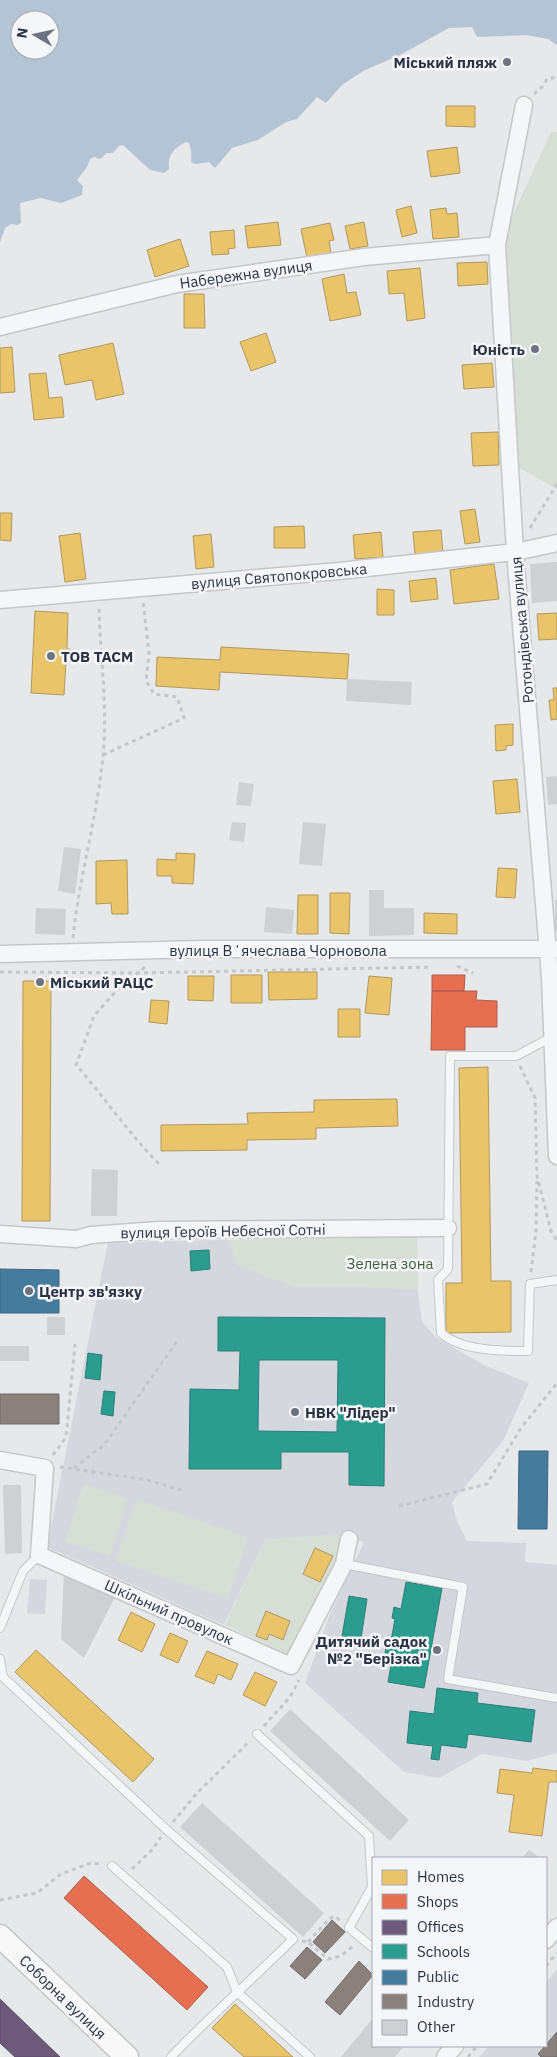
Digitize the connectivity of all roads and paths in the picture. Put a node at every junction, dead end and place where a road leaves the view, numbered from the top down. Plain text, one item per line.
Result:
1 (557, 77) edge
2 (524, 105) joint
3 (497, 245) junction
4 (0, 327) edge
5 (557, 484) edge
6 (557, 543) edge
7 (515, 552) junction
8 (141, 589) junction
9 (98, 593) junction
10 (0, 600) edge
11 (103, 755) junction
12 (552, 949) edge
13 (168, 951) junction
14 (0, 954) edge
15 (71, 954) junction
16 (440, 966) dead end
17 (450, 966) dead end
18 (0, 972) edge
19 (138, 973) junction
20 (472, 973) dead end
21 (554, 1037) edge
22 (516, 1056) junction
23 (557, 1156) edge
24 (160, 1165) dead end
25 (537, 1176) junction
26 (448, 1228) junction
27 (0, 1234) edge
28 (557, 1241) edge
29 (557, 1280) edge
30 (530, 1284) junction
31 (178, 1340) dead end
32 (75, 1344) dead end
33 (557, 1383) edge
34 (0, 1460) edge
35 (45, 1468) junction
36 (74, 1468) junction
37 (181, 1490) dead end
38 (399, 1506) dead end
39 (350, 1539) dead end
40 (39, 1555) junction
41 (344, 1564) junction
42 (0, 1628) edge
43 (0, 1659) edge
44 (557, 1698) edge
45 (257, 1734) dead end
46 (112, 1866) dead end
47 (557, 1927) edge
48 (349, 1928) junction
49 (0, 1936) edge
50 (360, 1938) junction
51 (292, 1939) junction
52 (547, 1939) edge
53 (308, 1942) junction
54 (372, 1947) edge
55 (557, 1953) edge
56 (547, 1965) edge
57 (237, 1992) junction
58 (454, 2047) edge
59 (476, 2047) edge
60 (127, 2057) edge
61 (170, 2057) edge
62 (310, 2057) edge
63 (445, 2057) edge
64 (468, 2057) edge

1 - 2 path
2 - 3 street, Ротондівська вулиця
3 - 4 street, Набережна вулиця
3 - 7 street, Ротондівська вулиця
5 - 7 path
6 - 7 street, вулиця Святопокровська
7 - 8 street, вулиця Святопокровська
7 - 12 street, Ротондівська вулиця
8 - 9 street, вулиця Святопокровська
8 - 11 path
9 - 10 street, вулиця Святопокровська
9 - 11 path
11 - 15 path
12 - 13 street, вулиця Вʼячеслава Чорновола
12 - 21 street, Ротондівська вулиця
13 - 15 street, вулиця Вʼячеслава Чорновола
13 - 19 path
14 - 15 street, вулиця Вʼячеслава Чорновола
16 - 19 path
17 - 20 path
18 - 19 path
19 - 24 path
21 - 22 lane
21 - 23 street, Ротондівська вулиця
22 - 25 path
22 - 26 lane
25 - 28 path
25 - 30 path
26 - 27 street, вулиця Героїв Небесної Сотні
26 - 30 lane
29 - 30 lane
31 - 36 path
32 - 35 path
33 - 38 path
34 - 35 street
35 - 36 path
35 - 40 street
36 - 37 path
39 - 41 street, Шкільний провулок
40 - 41 street, Шкільний провулок
40 - 42 lane
41 - 44 lane
43 - 51 lane
45 - 48 lane
46 - 57 lane
47 - 52 street
48 - 50 lane
48 - 53 path
49 - 60 main road, Соборна вулиця
50 - 53 path
50 - 54 lane
51 - 53 path
51 - 57 lane
55 - 56 path
57 - 61 lane
57 - 62 lane
58 - 63 street
59 - 64 path

